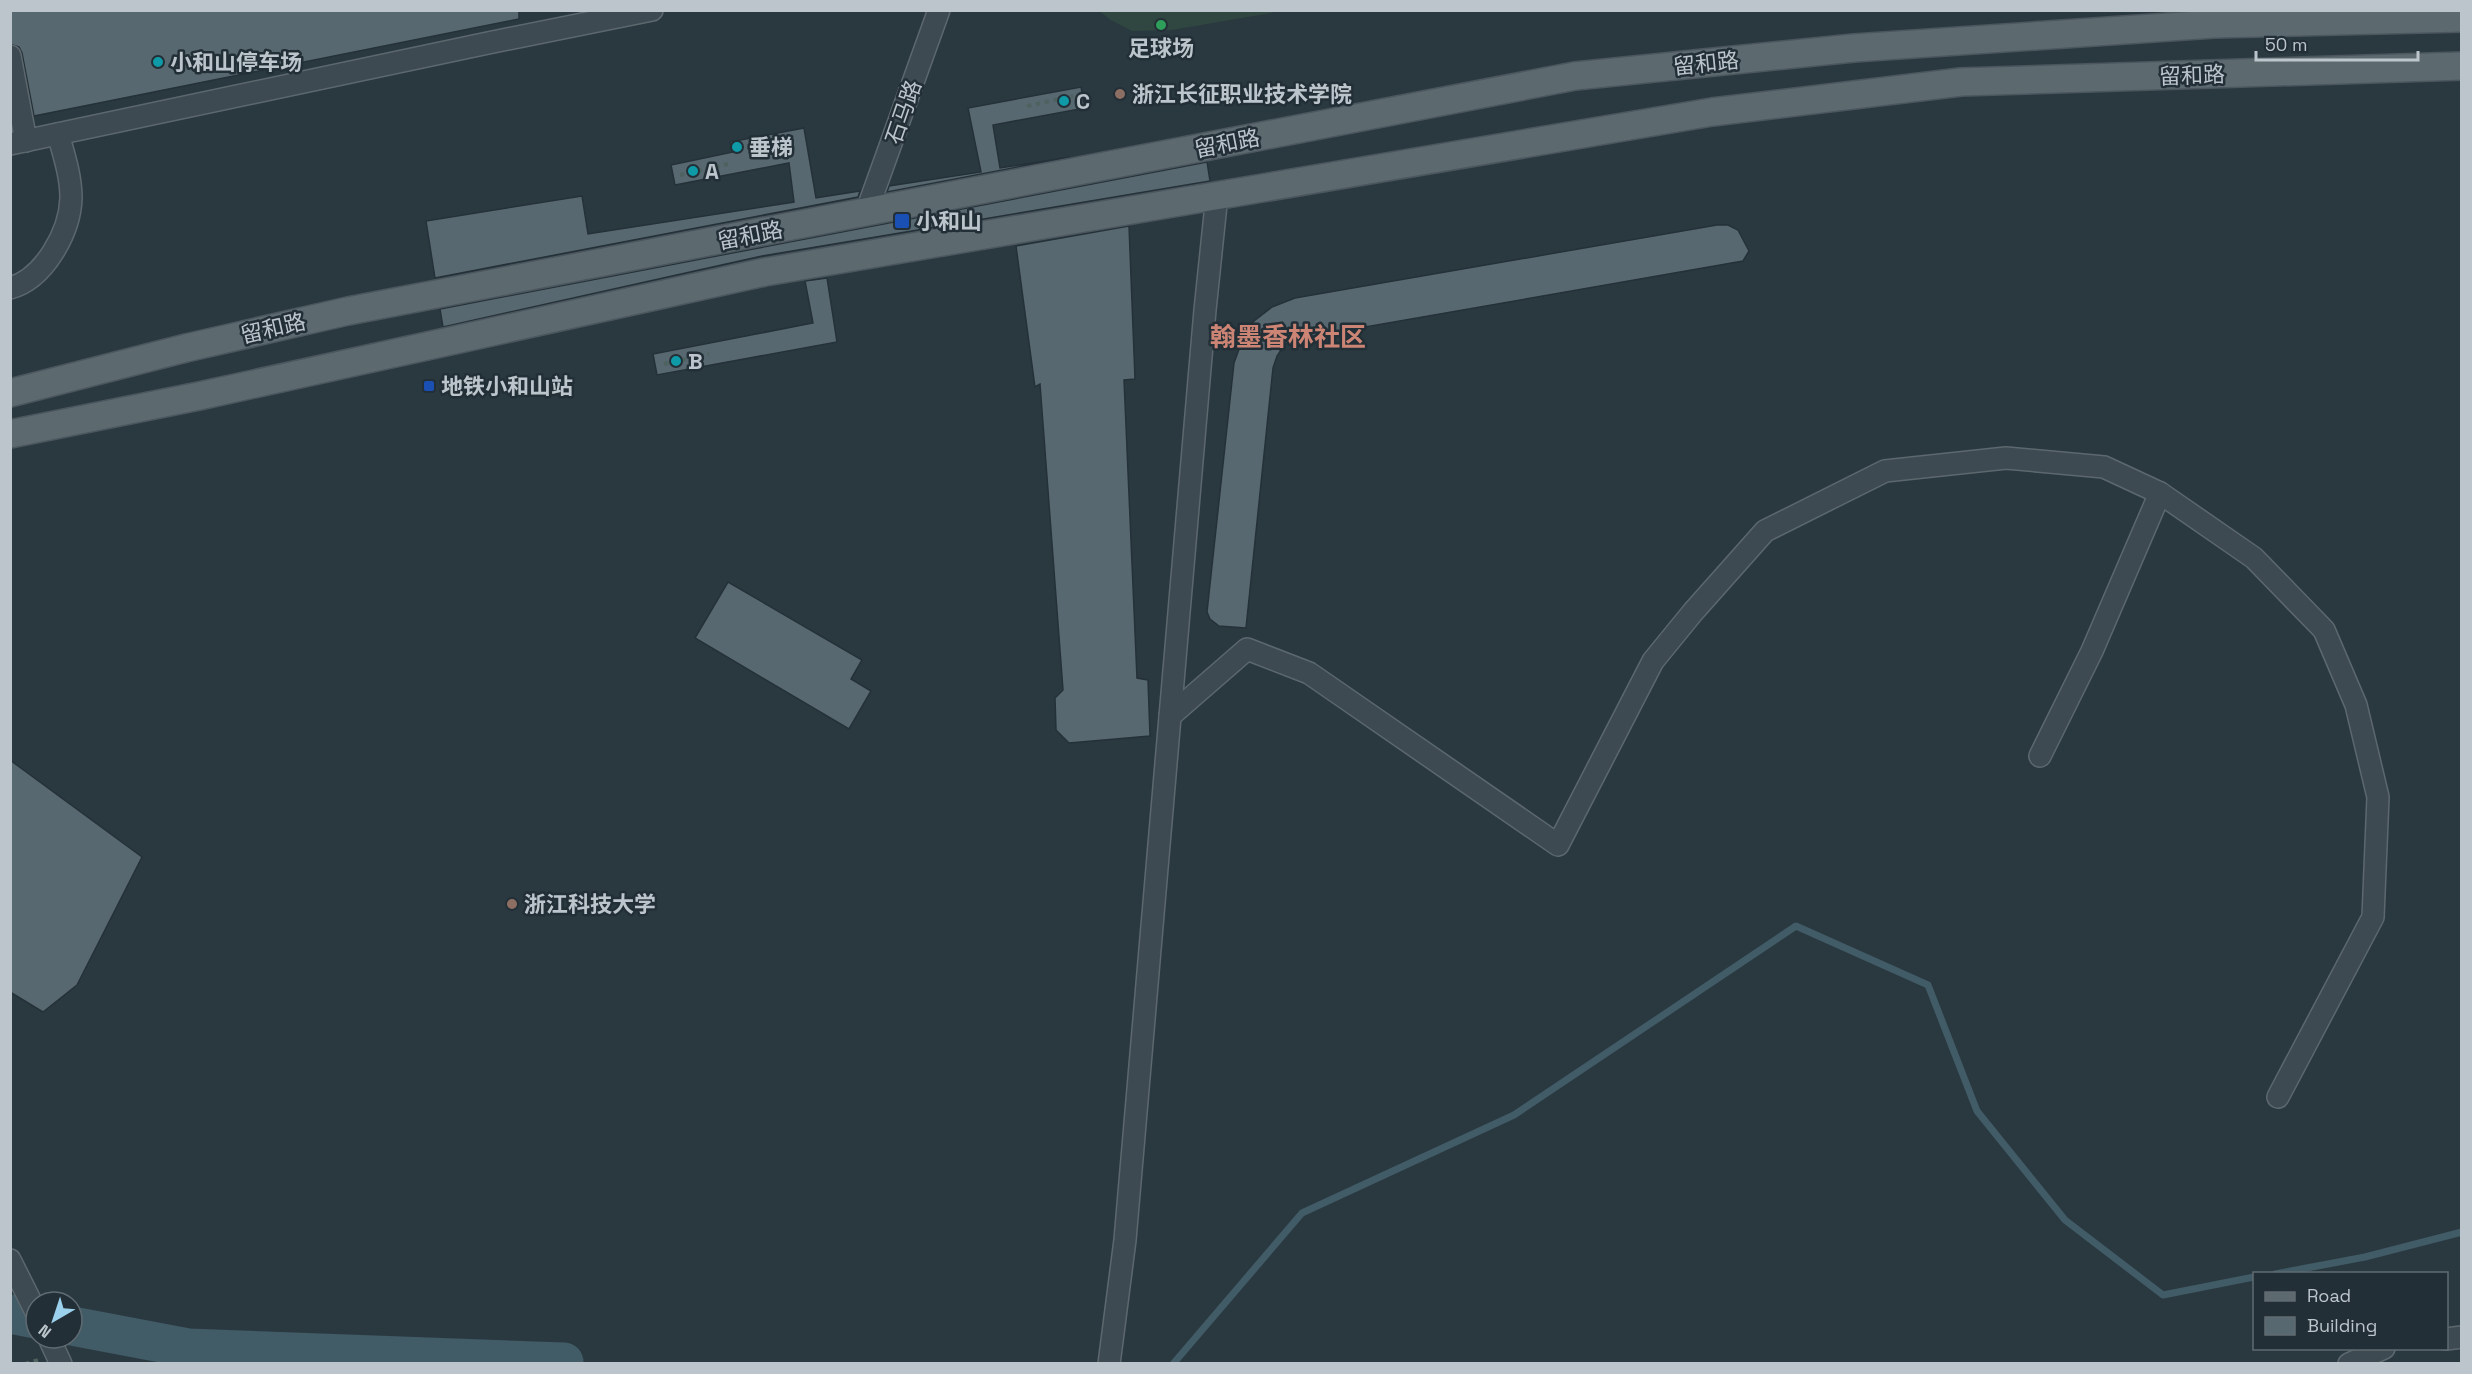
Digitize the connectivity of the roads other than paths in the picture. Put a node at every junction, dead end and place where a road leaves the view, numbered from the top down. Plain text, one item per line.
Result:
1 (652, 10) edge
2 (939, 10) edge
3 (2462, 18) edge
4 (10, 56) edge
5 (2462, 66) edge
6 (58, 134) junction
7 (18, 143) edge
8 (1217, 195) junction
9 (866, 213) junction
10 (10, 288) edge
11 (10, 393) edge
12 (10, 434) edge
13 (2160, 493) junction
14 (1170, 716) junction
15 (2040, 756) dead end
16 (2278, 1097) dead end
17 (10, 1260) edge
18 (25, 1290) edge
19 (55, 1350) edge
20 (2380, 1350) edge
21 (61, 1364) edge
22 (1109, 1364) edge
23 (2349, 1364) edge

1 - 6 street
2 - 9 street, 石马路
3 - 9 main road, 留和路
4 - 7 street
5 - 8 main road, 留和路
6 - 7 street
6 - 10 street
8 - 12 main road, 留和路
8 - 14 street
9 - 11 main road, 留和路
13 - 14 street
13 - 15 street
13 - 16 street
14 - 22 street
17 - 18 street
19 - 21 street
20 - 23 street

